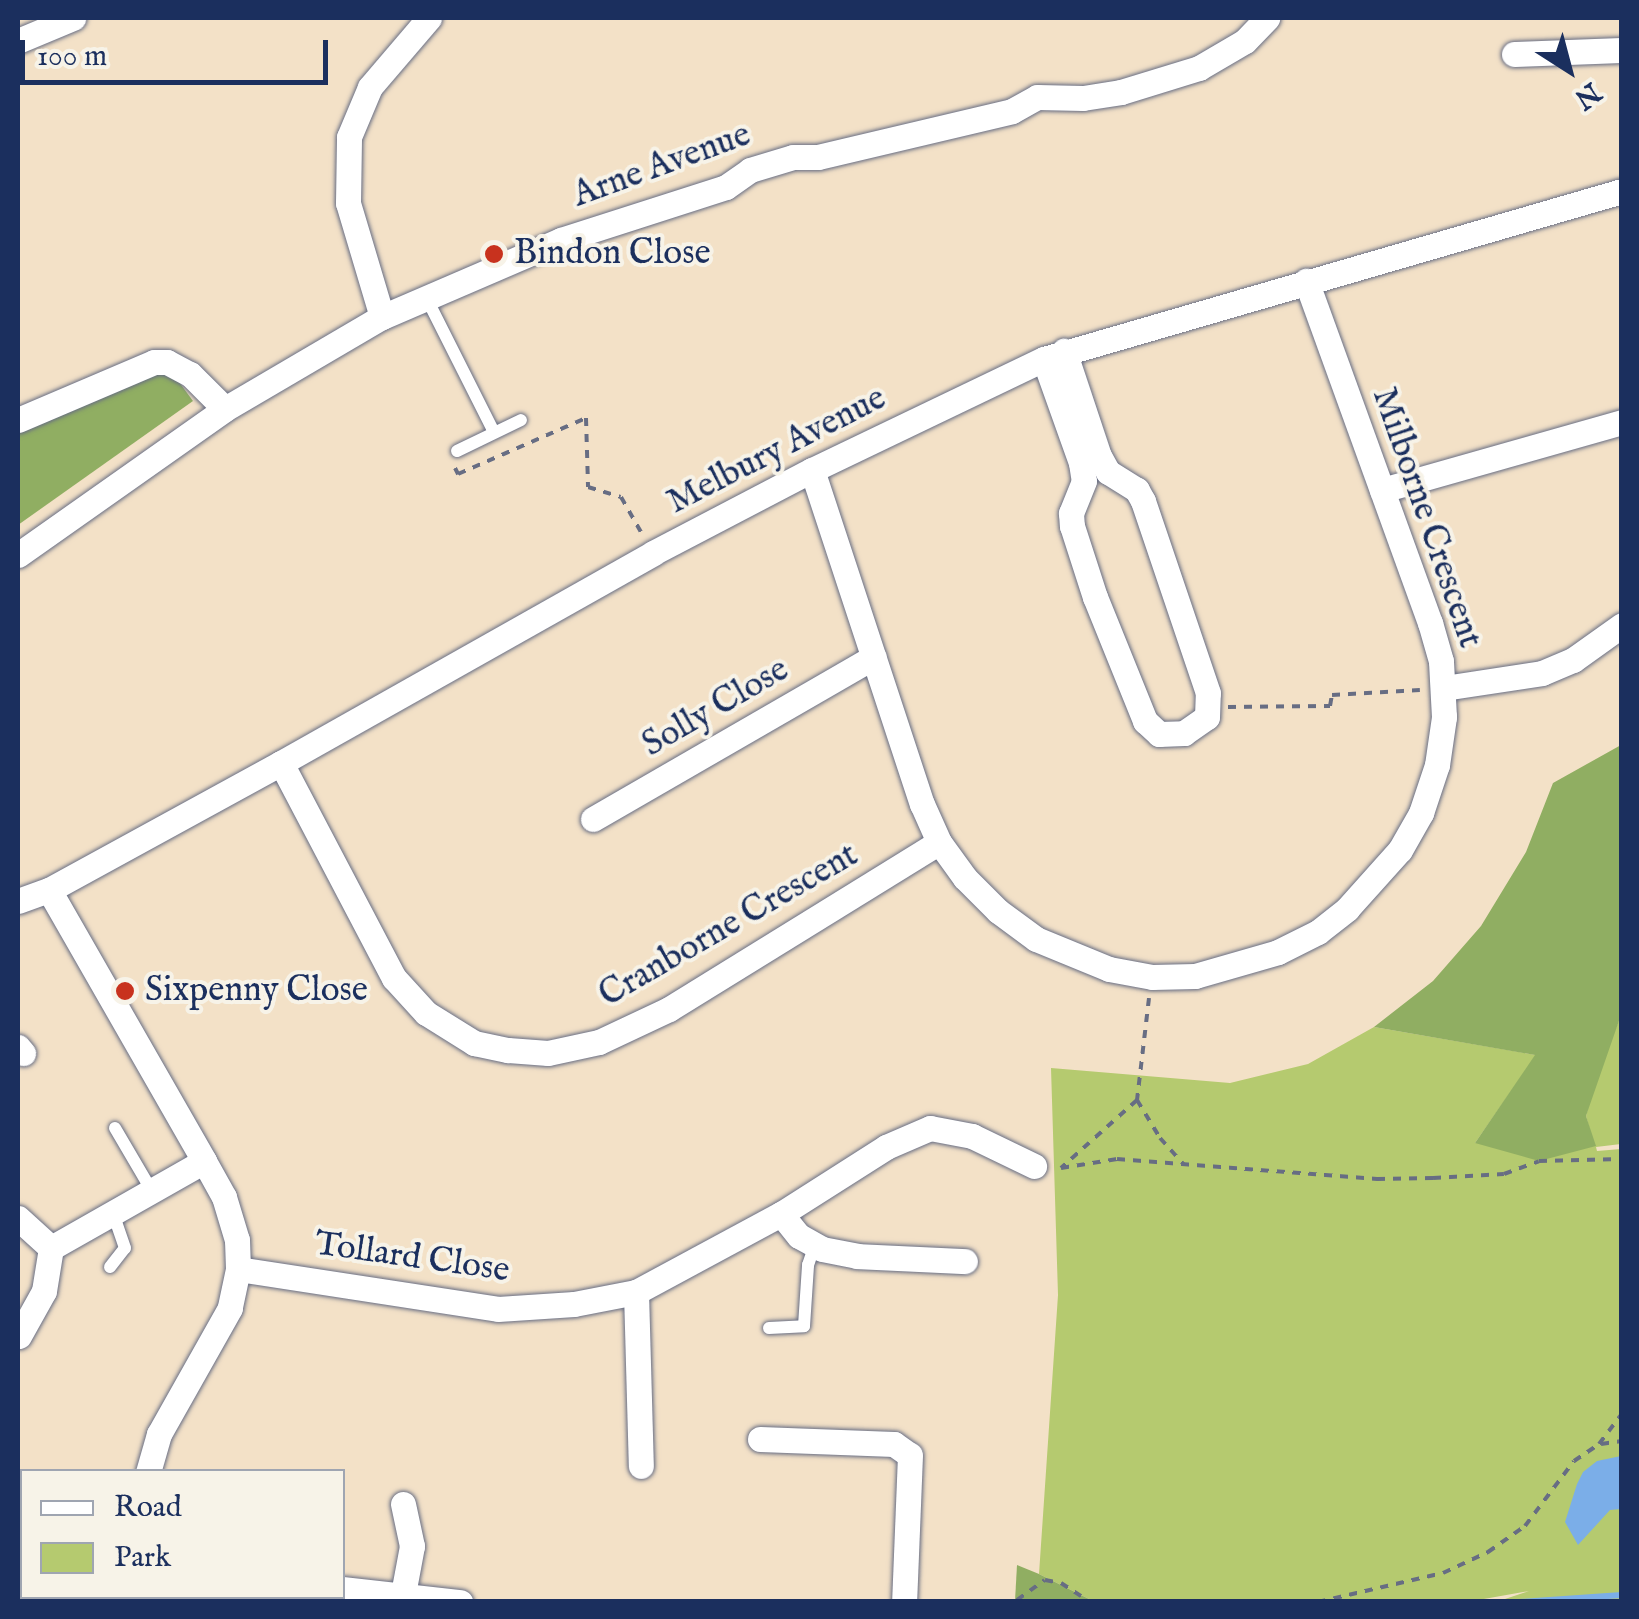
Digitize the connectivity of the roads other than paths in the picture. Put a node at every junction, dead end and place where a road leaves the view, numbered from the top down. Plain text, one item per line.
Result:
1 (72, 18) edge
2 (430, 18) edge
3 (1267, 18) edge
4 (18, 41) edge
5 (1622, 50) edge
6 (1514, 54) dead end
7 (1622, 191) edge
8 (1306, 280) junction
9 (427, 299) junction
10 (382, 317) junction
11 (1054, 355) junction
12 (225, 409) junction
13 (18, 420) edge
14 (521, 420) dead end
15 (1622, 422) edge
16 (494, 432) junction
17 (457, 451) road end
18 (812, 470) junction
19 (1096, 476) junction
20 (1382, 490) junction
21 (18, 555) edge
22 (1622, 625) edge
23 (874, 657) junction
24 (1444, 688) junction
25 (282, 763) junction
26 (593, 818) dead end
27 (939, 842) junction
28 (49, 890) junction
29 (18, 901) edge
30 (115, 1128) dead end
31 (204, 1161) junction
32 (1034, 1166) dead end
33 (152, 1191) junction
34 (113, 1213) junction
35 (782, 1214) junction
36 (18, 1218) edge
37 (814, 1245) junction
38 (51, 1248) junction
39 (965, 1261) dead end
40 (110, 1267) dead end
41 (238, 1269) junction
42 (636, 1292) junction
43 (769, 1328) dead end
44 (19, 1336) edge
45 (760, 1439) dead end
46 (641, 1466) dead end
47 (149, 1469) edge
48 (402, 1504) dead end
49 (345, 1589) edge
50 (403, 1594) junction
51 (460, 1602) edge
52 (904, 1602) edge

1 - 4 street
2 - 10 street
3 - 9 street, Arne Avenue
5 - 6 street
7 - 8 street, Melbury Avenue
8 - 11 street, Melbury Avenue
8 - 20 street, Milborne Crescent
9 - 10 street, Arne Avenue
9 - 16 lane
10 - 12 street, Arne Avenue
11 - 18 street, Melbury Avenue
11 - 19 street
12 - 13 street
12 - 21 street, Arne Avenue
14 - 16 lane
15 - 20 street
16 - 17 lane
18 - 23 street, Milborne Crescent
18 - 25 street, Melbury Avenue
19 - 19 street
20 - 24 street, Milborne Crescent
22 - 24 street
23 - 26 street, Solly Close
23 - 27 street, Milborne Crescent
24 - 27 street, Milborne Crescent
25 - 27 street, Cranborne Crescent
25 - 28 street, Melbury Avenue
28 - 29 street, Melbury Avenue
28 - 31 street
30 - 33 lane
31 - 33 street
31 - 41 street
32 - 35 street, Tollard Close
33 - 34 street
34 - 38 street
34 - 40 lane
35 - 37 street
35 - 42 street, Tollard Close
36 - 38 street
37 - 39 street
37 - 43 lane
38 - 44 street
41 - 42 street, Tollard Close
41 - 47 street
42 - 46 street
45 - 52 street
48 - 50 street
49 - 50 street
50 - 51 street

